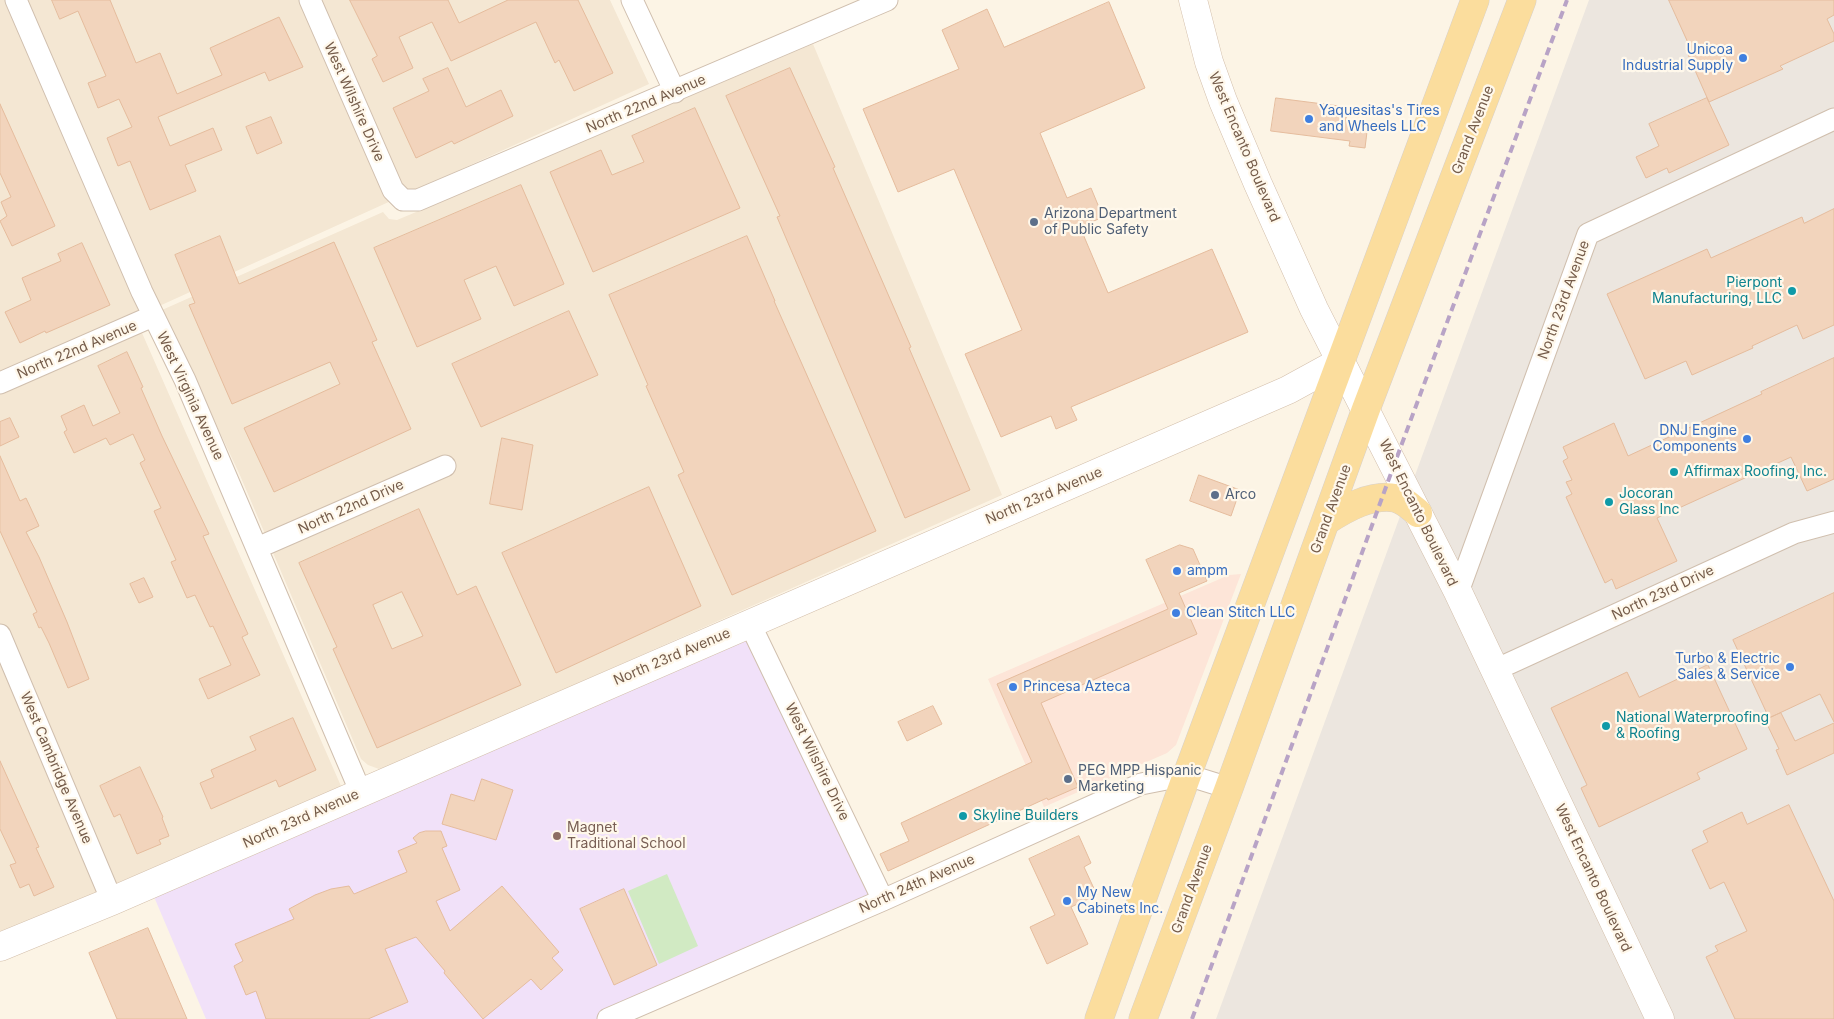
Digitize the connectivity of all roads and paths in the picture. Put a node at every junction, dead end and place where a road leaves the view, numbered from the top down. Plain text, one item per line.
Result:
1 (16, 0) edge
2 (310, 0) edge
3 (632, 0) edge
4 (887, 0) edge
5 (1193, 0) edge
6 (1476, 0) edge
7 (1522, 0) edge
8 (675, 92) junction
9 (1834, 119) edge
10 (403, 200) joint
11 (153, 316) junction
12 (1341, 361) junction
13 (0, 383) edge
14 (1366, 409) junction
15 (445, 466) dead end
16 (1418, 513) junction
17 (1326, 521) junction
18 (1834, 522) edge
19 (257, 548) junction
20 (1458, 592) junction
21 (750, 624) junction
22 (0, 635) edge
23 (1495, 670) junction
24 (1187, 775) junction
25 (1229, 788) junction
26 (361, 793) junction
27 (883, 900) junction
28 (112, 901) junction
29 (0, 947) edge
30 (608, 1019) edge
31 (1099, 1019) edge
32 (1143, 1019) edge
33 (1660, 1019) edge

1 - 11 street, West Virginia Avenue
2 - 10 street, West Wilshire Drive
3 - 8 street
4 - 8 street, North 22nd Avenue
5 - 12 street, West Encanto Boulevard
6 - 12 main road
7 - 14 main road, Grand Avenue
8 - 10 street, North 22nd Avenue
9 - 20 street, North 23rd Avenue
11 - 13 street, North 22nd Avenue
11 - 19 street, West Virginia Avenue
12 - 14 street, West Encanto Boulevard
12 - 21 street, North 23rd Avenue
12 - 24 main road
14 - 16 street, West Encanto Boulevard
14 - 17 main road, Grand Avenue
15 - 19 street, North 22nd Drive
16 - 17 main road
16 - 20 street, West Encanto Boulevard
17 - 25 main road, Grand Avenue
18 - 23 street, North 23rd Drive
19 - 26 street, West Virginia Avenue
20 - 23 street, West Encanto Boulevard
21 - 26 street, North 23rd Avenue
21 - 27 street, West Wilshire Drive
22 - 28 street, West Cambridge Avenue
23 - 33 street, West Encanto Boulevard
24 - 25 street, North 24th Avenue
24 - 27 street, North 24th Avenue
24 - 31 main road
25 - 32 main road, Grand Avenue
26 - 28 street, North 23rd Avenue
27 - 30 street, North 24th Avenue
28 - 29 street, North 23rd Avenue

